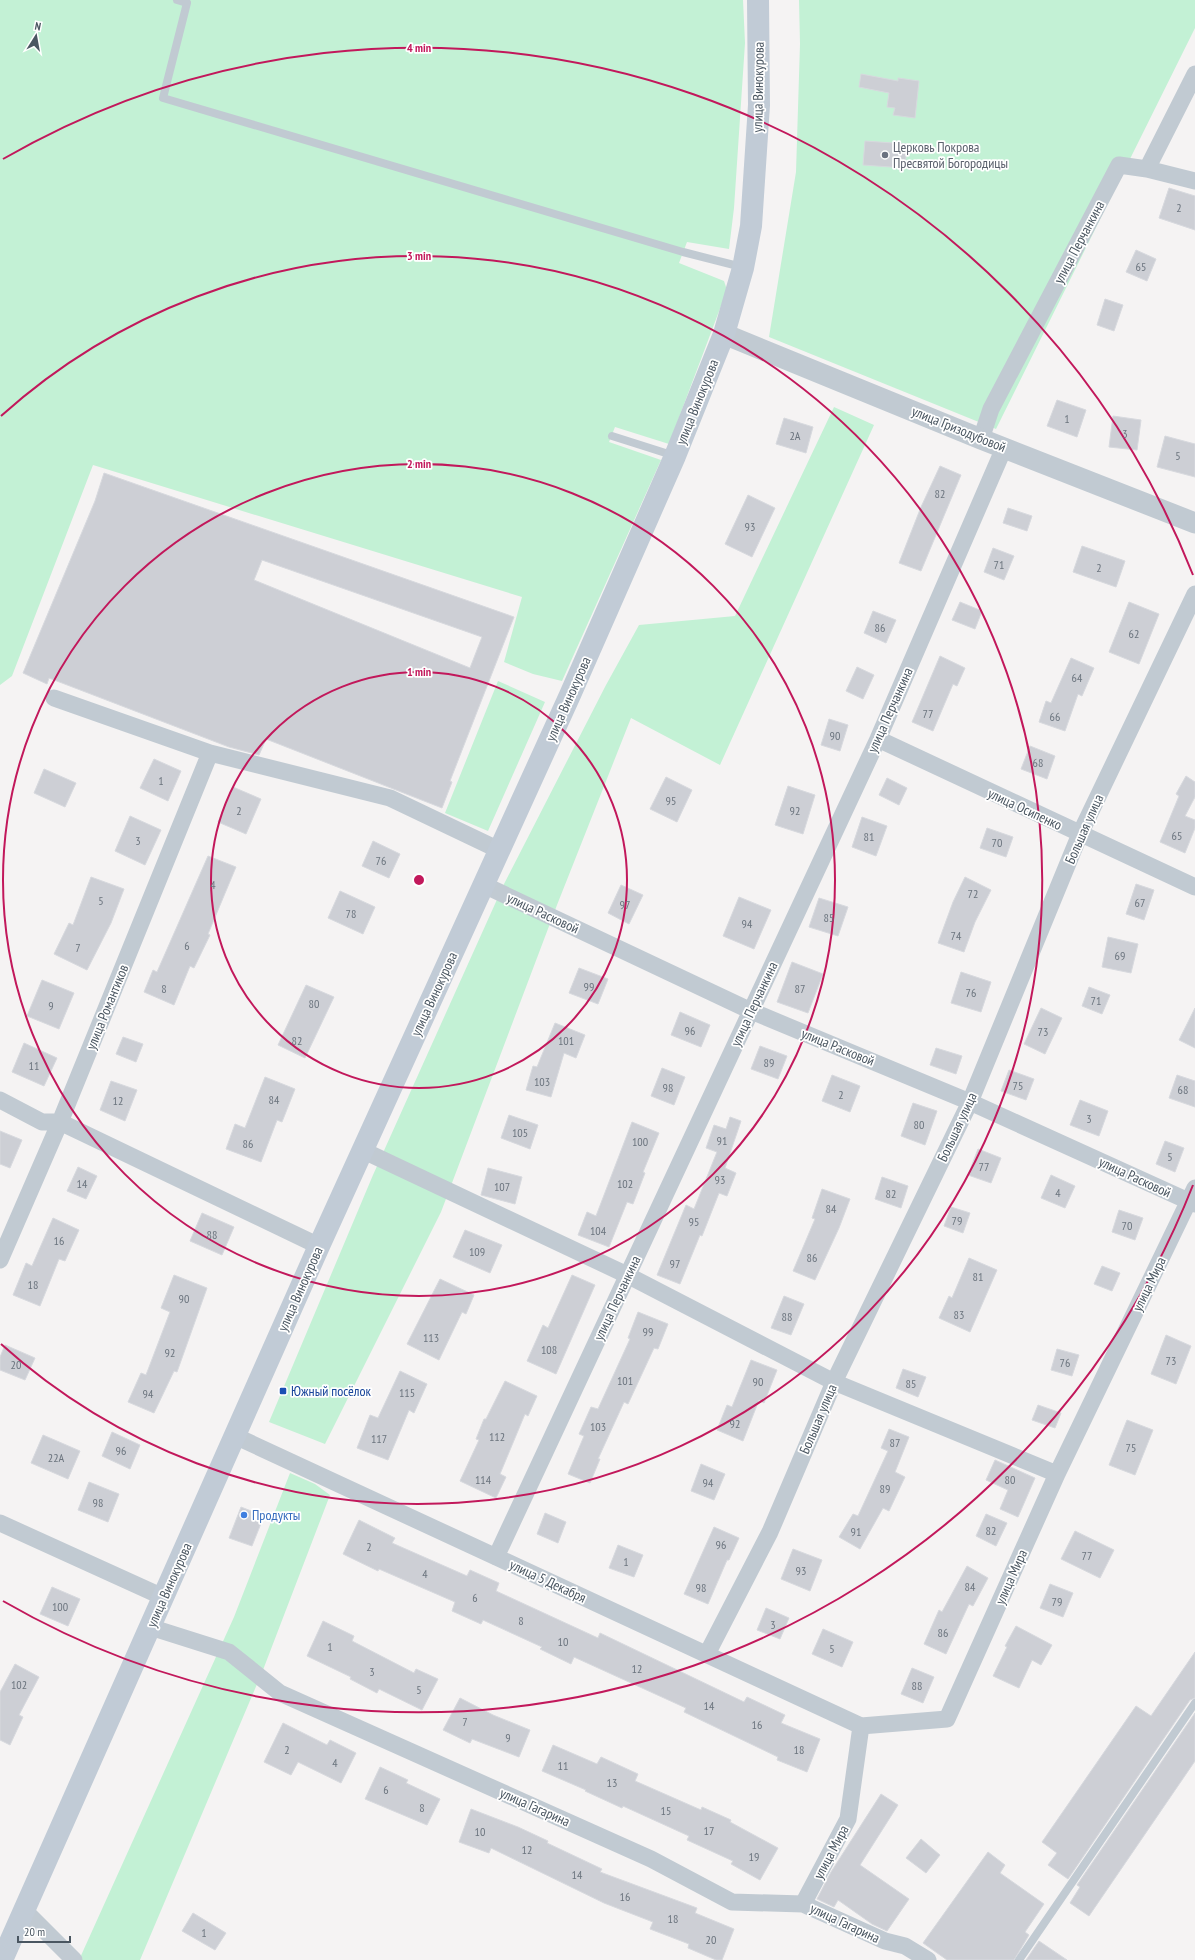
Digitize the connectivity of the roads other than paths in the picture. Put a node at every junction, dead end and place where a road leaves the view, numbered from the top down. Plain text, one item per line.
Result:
1 (177, 0) edge
2 (758, 0) edge
3 (1195, 74) edge
4 (1147, 169) junction
5 (1195, 181) edge
6 (743, 268) junction
7 (724, 334) junction
8 (612, 436) dead end
9 (981, 439) junction
10 (1004, 448) junction
11 (675, 456) junction
12 (1195, 523) edge
13 (1195, 594) edge
14 (54, 698) dead end
15 (878, 739) junction
16 (210, 753) junction
17 (1080, 834) junction
18 (499, 850) junction
19 (484, 885) junction
20 (1195, 887) edge
21 (751, 1012) junction
22 (0, 1100) edge
23 (970, 1102) junction
24 (60, 1122) junction
25 (362, 1150) junction
26 (1193, 1198) edge
27 (319, 1246) junction
28 (0, 1260) edge
29 (627, 1275) junction
30 (834, 1382) junction
31 (236, 1436) junction
32 (1057, 1474) junction
33 (0, 1523) edge
34 (496, 1557) junction
35 (163, 1597) junction
36 (150, 1627) junction
37 (707, 1654) junction
38 (1195, 1703) edge
39 (861, 1726) junction
40 (803, 1904) junction
41 (24, 1910) junction
42 (2, 1960) edge
43 (74, 1960) edge
44 (928, 1960) edge
45 (1019, 1960) edge

1 - 6 lane
2 - 6 main road, улица Винокурова
3 - 4 street
4 - 5 street
4 - 9 street, улица Перчанкина
6 - 7 main road, улица Винокурова
7 - 9 street, улица Гризодубовой
7 - 11 main road, улица Винокурова
8 - 11 lane
9 - 10 street, улица Гризодубовой
10 - 12 street, улица Гризодубовой
10 - 15 street, улица Перчанкина
11 - 18 main road, улица Винокурова
13 - 17 street, Большая улица
14 - 16 street
15 - 17 street, улица Осипенко
15 - 21 street, улица Перчанкина
16 - 18 street
16 - 24 street, улица Романтиков
17 - 20 street, улица Осипенко
17 - 23 street, Большая улица
18 - 19 main road, улица Винокурова
19 - 21 street, улица Расковой
19 - 25 main road, улица Винокурова
21 - 23 street, улица Расковой
21 - 29 street, улица Перчанкина
22 - 24 street
23 - 26 street, улица Расковой
23 - 30 street, Большая улица
24 - 27 street
24 - 28 street, улица Романтиков
25 - 27 main road, улица Винокурова
25 - 29 street
26 - 32 street, улица Мира
27 - 31 main road, улица Винокурова
29 - 30 street
29 - 34 street, улица Перчанкина
30 - 32 street
30 - 37 street, Большая улица
31 - 34 street, улица 5 Декабря
31 - 35 main road, улица Винокурова
32 - 39 street, улица Мира
33 - 35 street
34 - 37 street, улица 5 Декабря
35 - 36 main road, улица Винокурова
36 - 40 street, улица Гагарина
36 - 41 main road, улица Винокурова
37 - 39 street, улица 5 Декабря
38 - 45 lane
39 - 40 street, улица Мира
40 - 44 street, улица Гагарина
41 - 42 main road, улица Винокурова
41 - 43 street

